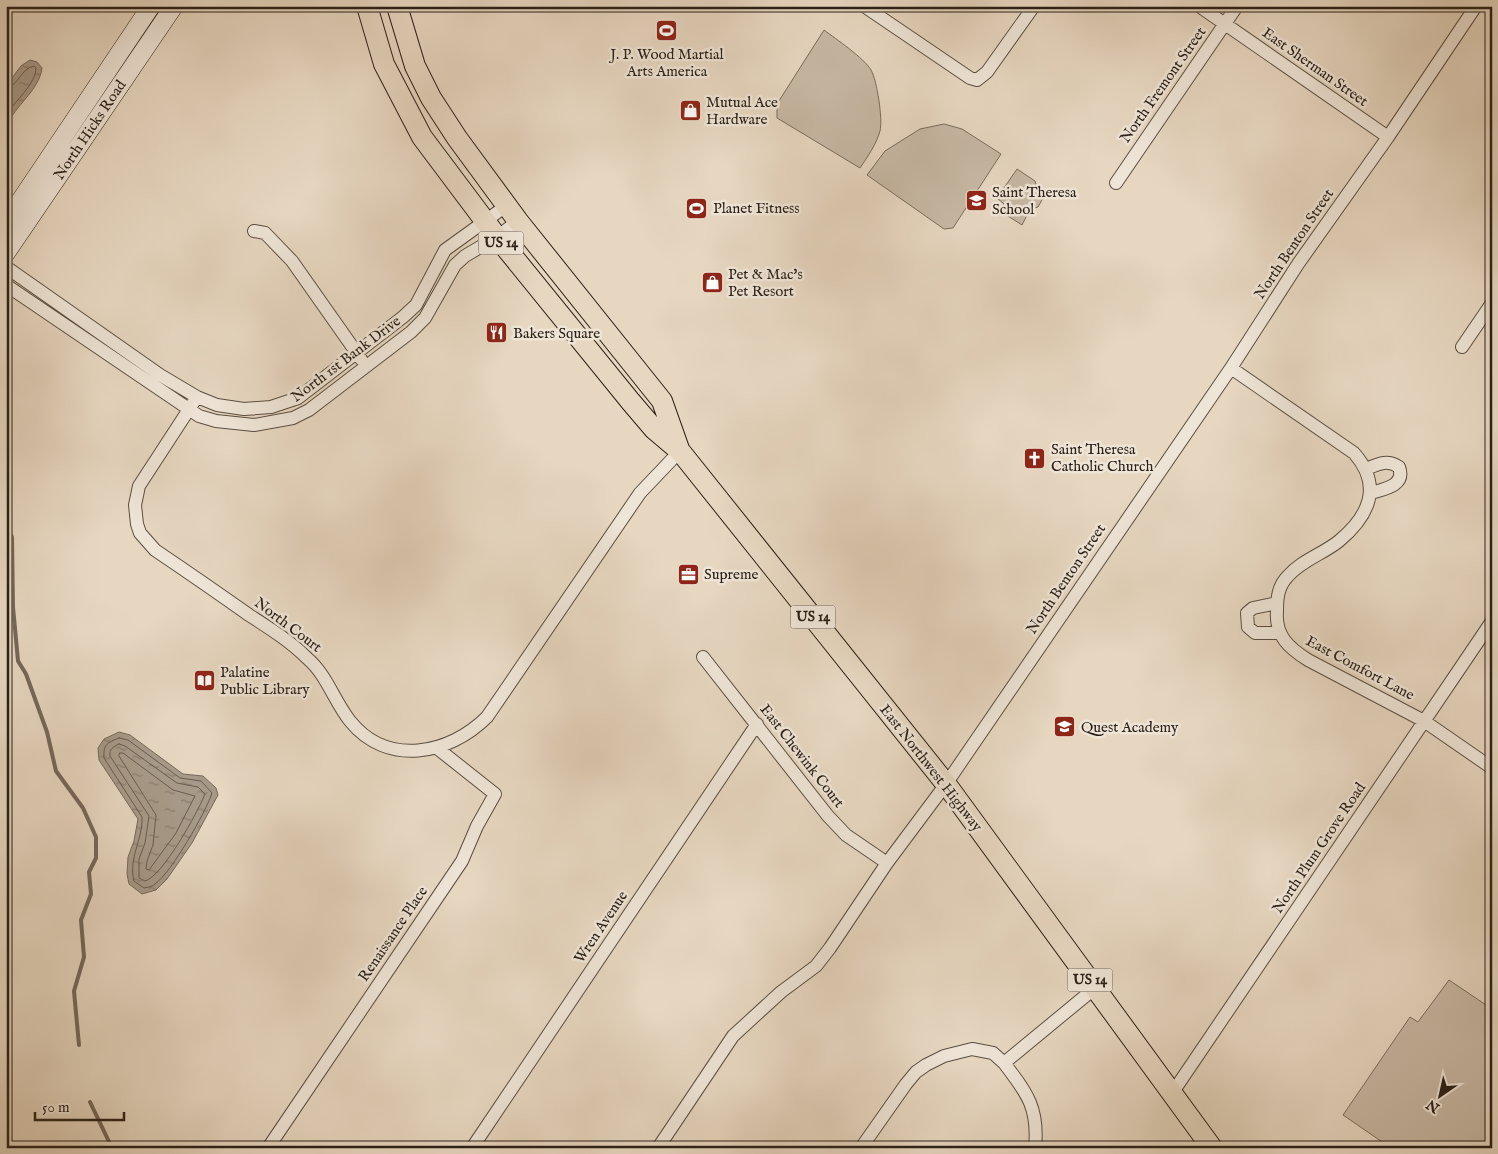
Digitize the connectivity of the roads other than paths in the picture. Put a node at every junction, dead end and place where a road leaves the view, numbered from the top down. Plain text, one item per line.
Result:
1 (151, 6) edge
2 (174, 6) edge
3 (367, 6) edge
4 (397, 6) edge
5 (864, 6) edge
6 (1034, 6) edge
7 (1199, 6) edge
8 (1237, 6) edge
9 (1476, 6) edge
10 (141, 21) junction
11 (1225, 25) junction
12 (133, 65) junction
13 (1388, 137) junction
14 (1116, 183) dead end
15 (512, 213) junction
16 (6, 222) edge
17 (491, 229) junction
18 (254, 231) dead end
19 (6, 253) edge
20 (6, 267) edge
21 (6, 285) edge
22 (1492, 303) edge
23 (1462, 348) dead end
24 (357, 353) junction
25 (367, 367) junction
26 (1230, 368) junction
27 (197, 397) junction
28 (189, 410) junction
29 (680, 451) junction
30 (1366, 469) junction
31 (1371, 493) junction
32 (1277, 603) junction
33 (1492, 621) edge
34 (1280, 633) junction
35 (703, 657) dead end
36 (1424, 721) junction
37 (757, 724) junction
38 (437, 748) junction
39 (1492, 768) edge
40 (946, 784) junction
41 (887, 863) junction
42 (1095, 988) junction
43 (1004, 1063) junction
44 (1172, 1092) junction
45 (268, 1148) edge
46 (472, 1148) edge
47 (658, 1148) edge
48 (861, 1148) edge
49 (1035, 1148) edge
50 (1212, 1148) edge

1 - 10 main road, North Hicks Road
2 - 12 main road, North Hicks Road
3 - 17 main road, East Northwest Highway / US 14
4 - 15 main road, East Northwest Highway / US 14
5 - 6 street
7 - 11 street, East Sherman Street
8 - 11 street, North Fremont Street
9 - 13 street, North Benton Street
10 - 12 main road
10 - 16 main road, North Hicks Road
11 - 13 street, East Sherman Street
11 - 14 street, North Fremont Street
12 - 19 main road, North Hicks Road
13 - 26 street, North Benton Street
15 - 17 street, North 1st Bank Drive
15 - 17 street, North 1st Bank Drive
15 - 29 main road, East Northwest Highway / US 14
17 - 24 street, North 1st Bank Drive
17 - 25 street, North 1st Bank Drive
17 - 29 main road, East Northwest Highway / US 14
18 - 24 street
20 - 27 street, North 1st Bank Drive
21 - 28 street, North 1st Bank Drive
22 - 23 street
24 - 25 street
24 - 27 street, North 1st Bank Drive
25 - 28 street, North 1st Bank Drive
26 - 30 street
26 - 40 street, North Benton Street
27 - 28 street, North Court
28 - 38 street, North Court
29 - 38 street, North Court
29 - 40 main road, East Northwest Highway / US 14
30 - 31 street
30 - 31 street
31 - 32 street
32 - 34 street
32 - 34 street
33 - 36 street, North Plum Grove Road
34 - 36 street, East Comfort Lane
35 - 37 street, East Chewink Court
36 - 39 street, East Comfort Lane
36 - 44 street, North Plum Grove Road
37 - 41 street, East Chewink Court
37 - 46 street, Wren Avenue
38 - 45 street, Renaissance Place
40 - 41 street, North Benton Street
40 - 42 main road, East Northwest Highway / US 14
41 - 47 street, North Benton Street
42 - 43 street
42 - 44 main road, East Northwest Highway / US 14
43 - 48 street
43 - 49 street
44 - 50 main road, US 14

